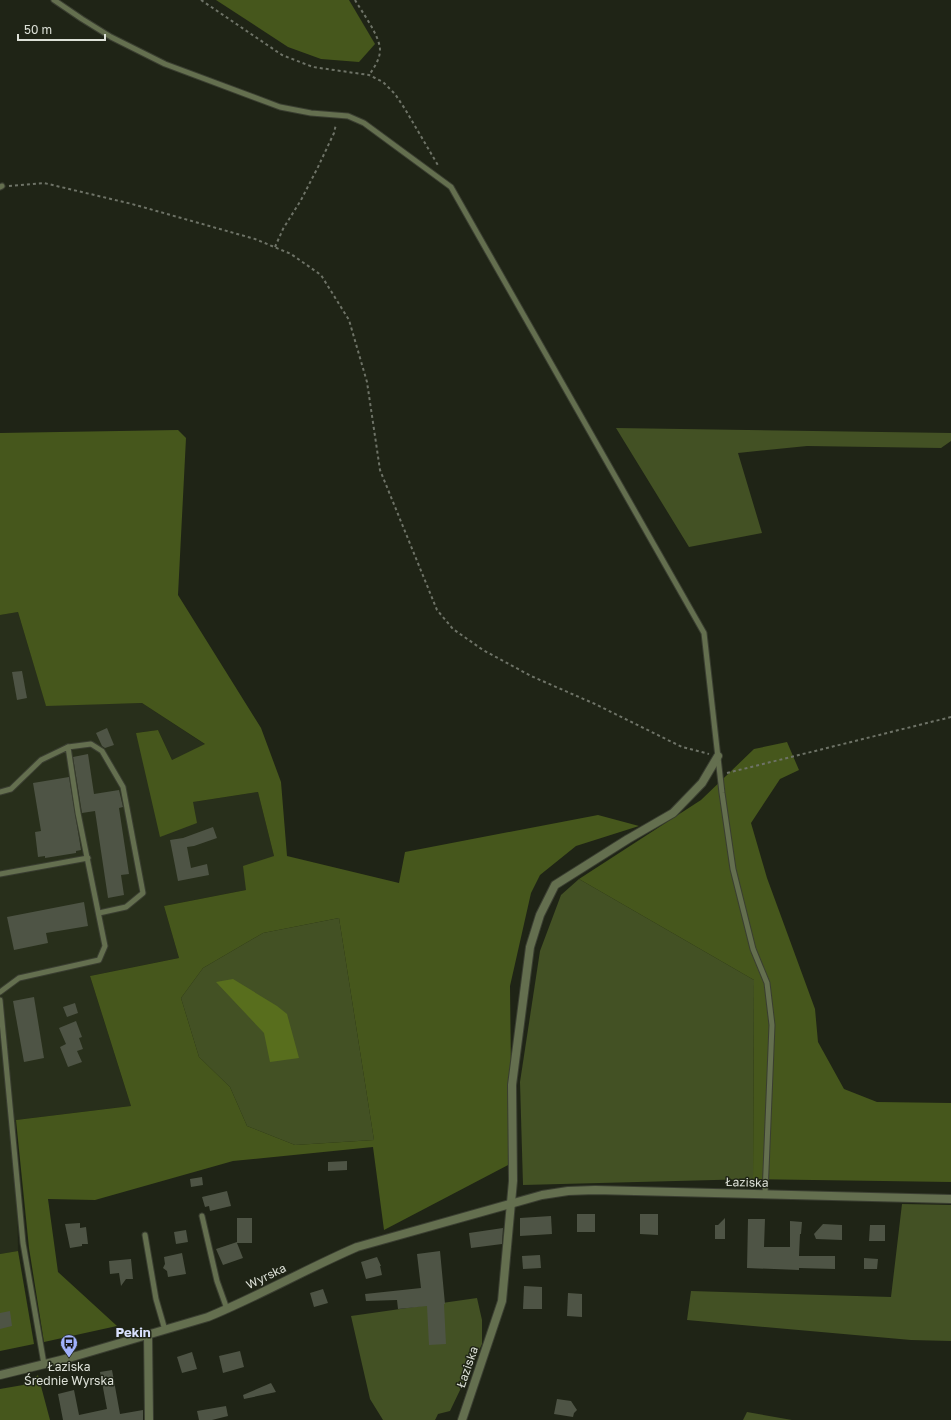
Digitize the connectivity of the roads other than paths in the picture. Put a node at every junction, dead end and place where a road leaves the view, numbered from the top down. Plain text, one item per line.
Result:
1 (54, 0) edge
2 (68, 747) junction
3 (718, 756) junction
4 (0, 792) edge
5 (88, 858) junction
6 (0, 874) edge
7 (99, 913) junction
8 (0, 992) edge
9 (0, 1000) edge
10 (765, 1194) junction
11 (542, 1195) joint
12 (951, 1199) edge
13 (511, 1203) junction
14 (202, 1216) dead end
15 (145, 1235) dead end
16 (227, 1309) junction
17 (165, 1330) junction
18 (148, 1335) junction
19 (44, 1364) junction
20 (0, 1375) edge
21 (149, 1420) edge
22 (462, 1420) edge

1 - 3 lane
2 - 4 lane
2 - 5 lane
2 - 7 lane
3 - 10 lane
3 - 13 street, Łaziska
5 - 6 lane
5 - 7 lane
7 - 8 lane
9 - 19 lane
10 - 11 street, Łaziska
10 - 12 street, Łaziska
11 - 13 street, Wyrska
13 - 16 street, Wyrska
13 - 22 street, Łaziska
14 - 16 lane
15 - 17 lane
16 - 17 street, Wyrska
17 - 18 street, Wyrska
18 - 19 street, Wyrska
18 - 21 street
19 - 20 street, Wyrska

